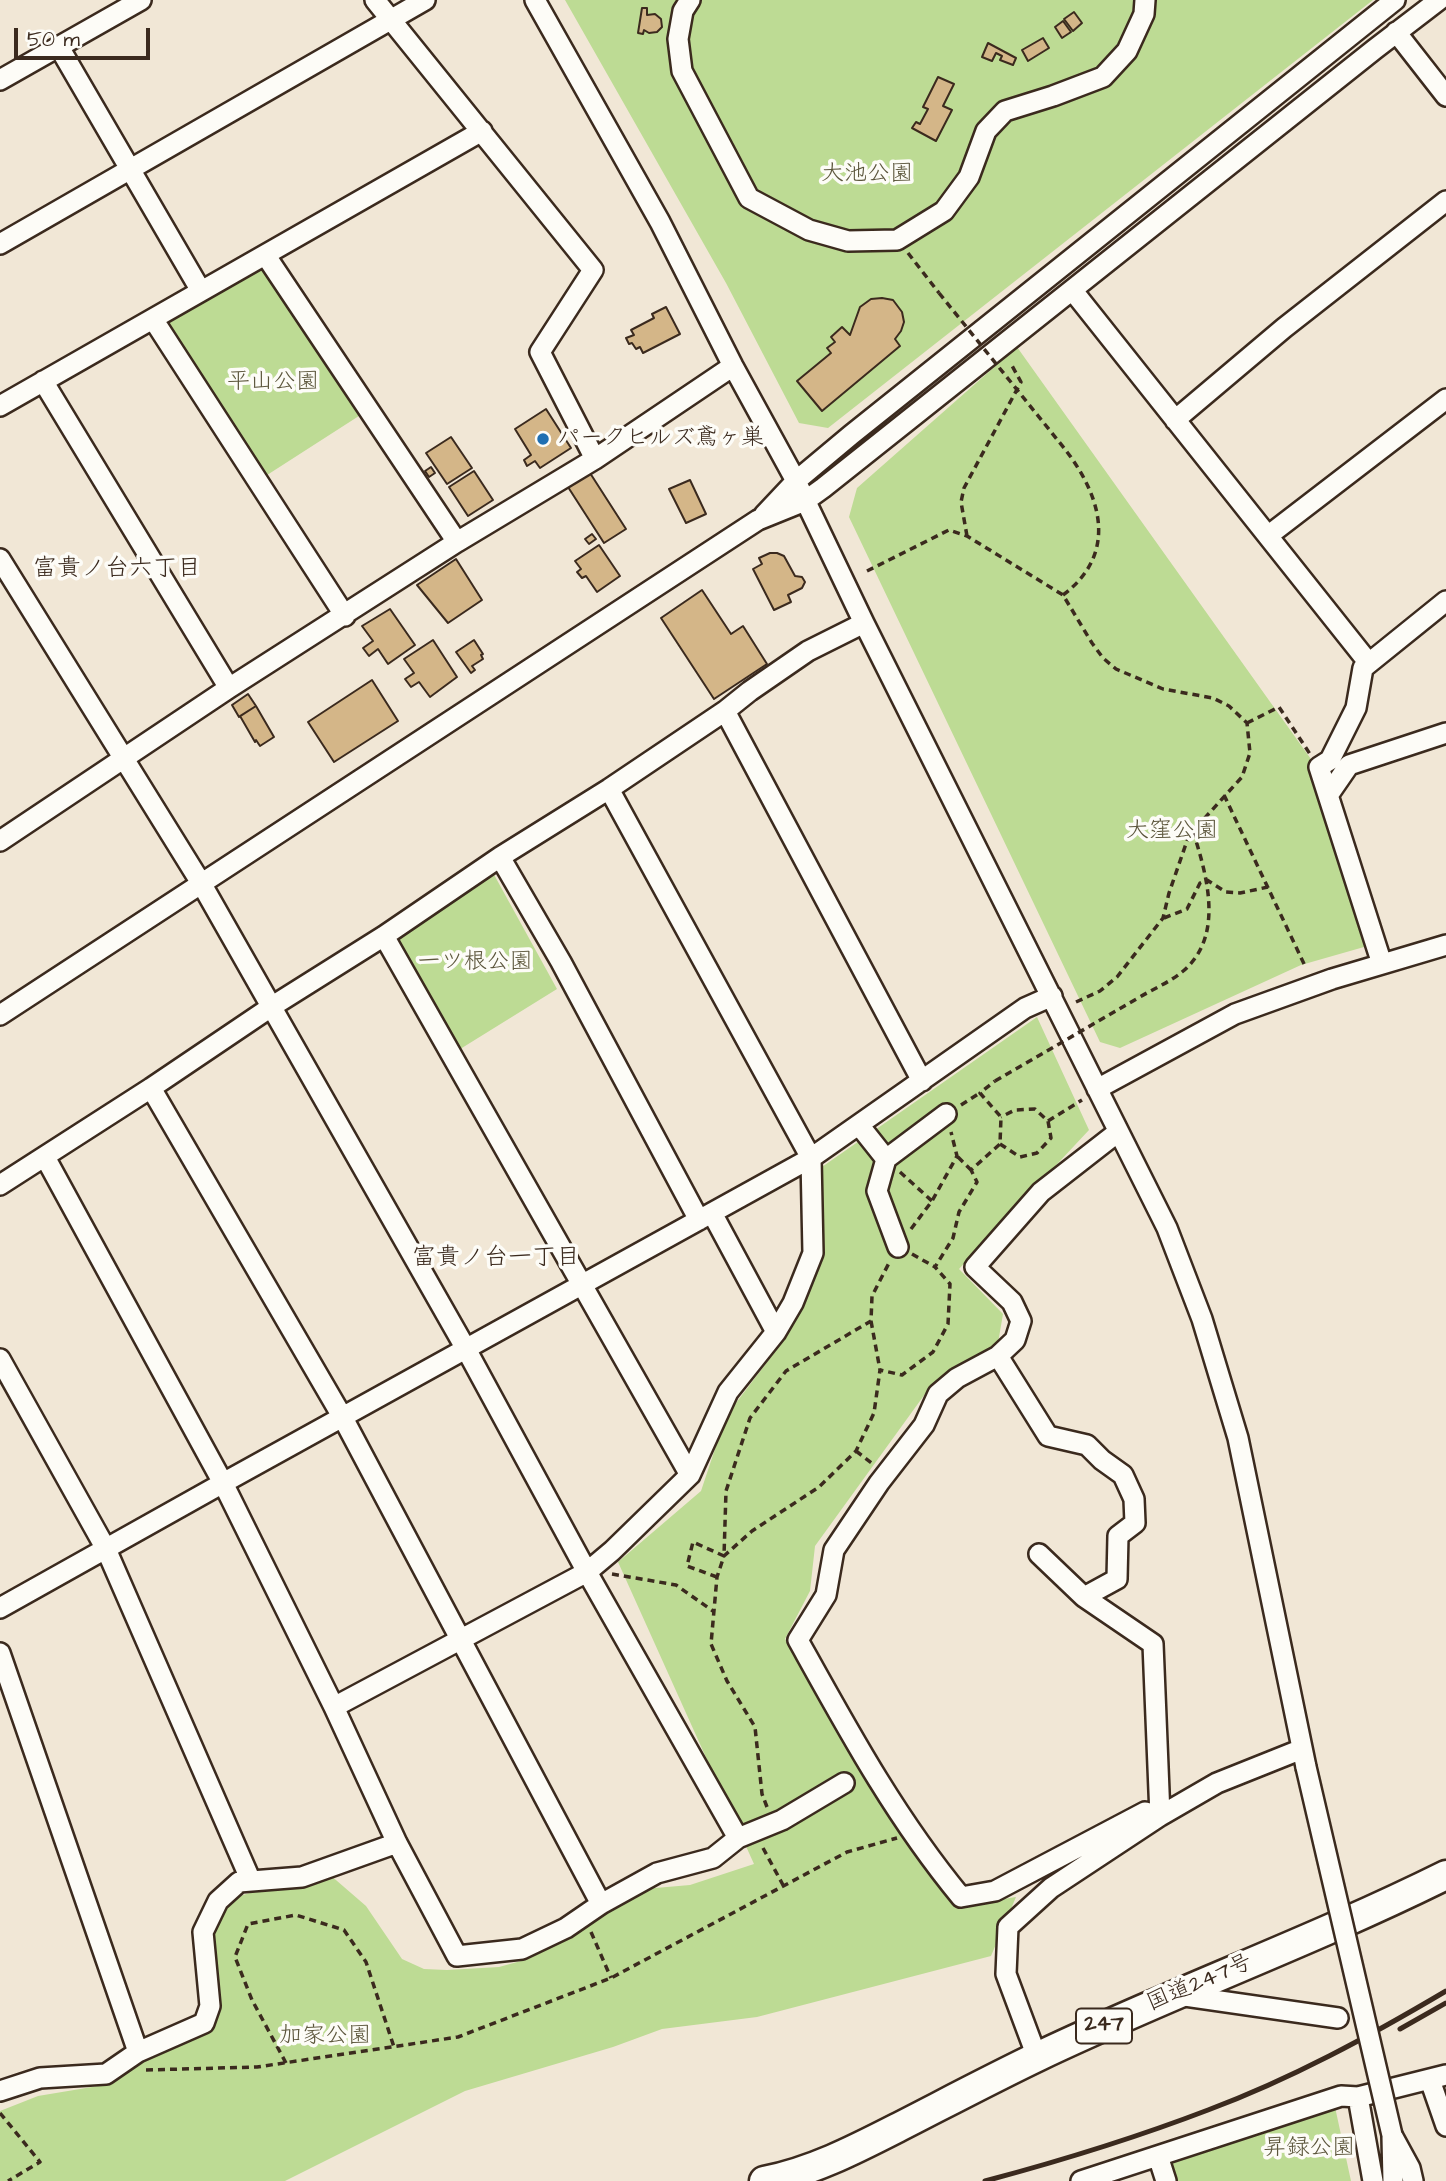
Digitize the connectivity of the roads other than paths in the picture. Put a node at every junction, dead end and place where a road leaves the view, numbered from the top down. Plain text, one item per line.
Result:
1 (141, 0) edge
2 (375, 0) edge
3 (425, 0) edge
4 (536, 0) edge
5 (690, 0) edge
6 (1145, 0) edge
7 (1395, 0) edge
8 (1439, 0) edge
9 (392, 19) junction
10 (1396, 32) junction
11 (59, 47) junction
12 (0, 80) edge
13 (1446, 96) edge
14 (482, 131) junction
15 (131, 167) junction
16 (1446, 201) edge
17 (0, 244) edge
18 (266, 256) junction
19 (1073, 290) junction
20 (201, 291) junction
21 (153, 319) junction
22 (733, 366) junction
23 (43, 381) junction
24 (1446, 399) edge
25 (0, 406) edge
26 (1175, 420) junction
27 (595, 458) junction
28 (796, 481) junction
29 (806, 500) junction
30 (758, 520) junction
31 (1269, 535) junction
32 (457, 542) junction
33 (0, 559) edge
34 (1446, 601) edge
35 (345, 616) junction
36 (864, 623) junction
37 (1368, 662) junction
38 (229, 688) junction
39 (725, 711) junction
40 (1446, 733) edge
41 (124, 759) junction
42 (609, 789) junction
43 (1329, 794) junction
44 (3, 832) edge
45 (500, 857) junction
46 (201, 883) junction
47 (384, 936) junction
48 (1446, 945) edge
49 (1382, 964) junction
50 (1052, 996) junction
51 (271, 1007) junction
52 (0, 1015) edge
53 (922, 1081) junction
54 (151, 1088) junction
55 (1097, 1090) junction
56 (946, 1114) road end
57 (859, 1125) junction
58 (1118, 1132) junction
59 (45, 1157) junction
60 (811, 1158) junction
61 (886, 1159) junction
62 (0, 1185) edge
63 (705, 1216) junction
64 (898, 1247) road end
65 (583, 1284) junction
66 (776, 1332) junction
67 (466, 1349) junction
68 (998, 1356) junction
69 (0, 1359) edge
70 (343, 1418) junction
71 (690, 1475) junction
72 (223, 1483) junction
73 (106, 1549) junction
74 (1039, 1554) dead end
75 (591, 1569) junction
76 (1084, 1597) junction
77 (0, 1608) edge
78 (462, 1639) junction
79 (0, 1653) edge
80 (334, 1707) junction
81 (1304, 1758) junction
82 (844, 1783) dead end
83 (1160, 1816) junction
84 (746, 1834) junction
85 (397, 1843) junction
86 (1446, 1875) edge
87 (251, 1881) junction
88 (601, 1905) junction
89 (1174, 1994) junction
90 (1338, 2018) dead end
91 (1037, 2057) junction
92 (139, 2061) junction
93 (1438, 2077) edge
94 (0, 2091) edge
95 (1358, 2097) junction
96 (1446, 2126) edge
97 (1158, 2156) junction
98 (820, 2173) edge
99 (1396, 2177) edge
100 (764, 2181) edge
101 (1081, 2181) edge
102 (1166, 2181) edge

1 - 11 street
2 - 9 street
3 - 9 street
4 - 22 street
5 - 6 street
7 - 28 street
8 - 10 street
9 - 14 street
9 - 15 street
10 - 13 street
10 - 19 street
11 - 12 street
11 - 15 street
14 - 18 street
14 - 27 street
15 - 17 street
15 - 20 street
16 - 26 street
18 - 20 street
18 - 32 street
19 - 26 street
19 - 29 street
20 - 21 street
21 - 23 street
21 - 35 street
22 - 27 street
22 - 28 street
23 - 25 street
23 - 38 street
24 - 31 street
26 - 31 street
27 - 32 street
28 - 29 street
28 - 30 street
29 - 30 street
29 - 36 street
30 - 46 street
31 - 37 street
32 - 35 street
33 - 41 street
34 - 37 street
35 - 38 street
36 - 39 street
36 - 50 street
37 - 43 street
38 - 41 street
39 - 42 street
39 - 53 street
40 - 43 street
41 - 44 street
41 - 46 street
42 - 45 street
42 - 60 street
43 - 49 street
45 - 47 street
45 - 63 street
46 - 51 street
46 - 52 street
47 - 51 street
47 - 65 street
48 - 49 street
49 - 55 street
50 - 53 street
50 - 55 street
51 - 54 street
51 - 67 street
53 - 57 street
54 - 59 street
54 - 70 street
55 - 58 street
56 - 61 street
57 - 60 street
57 - 61 street
58 - 68 street
58 - 81 street
59 - 62 street
59 - 72 street
60 - 63 street
60 - 66 street
61 - 64 street
63 - 65 street
63 - 66 street
65 - 67 street
65 - 71 street
66 - 71 street
67 - 70 street
67 - 75 street
68 - 76 street
68 - 83 street
69 - 73 street
70 - 72 street
70 - 78 street
71 - 75 street
72 - 73 street
72 - 80 street
73 - 77 street
73 - 87 street
74 - 76 street
75 - 78 street
75 - 84 street
76 - 83 street
78 - 80 street
78 - 88 street
79 - 92 street
80 - 85 street
81 - 83 street
81 - 99 street, bridge
82 - 84 street
83 - 91 street
84 - 88 street
85 - 87 street
85 - 88 street
86 - 89 highway, 国道247号 / 247
87 - 92 street
89 - 90 street
89 - 91 highway, 国道247号 / 247
91 - 98 highway, 国道247号 / 247
92 - 94 street
93 - 95 street
93 - 96 street
95 - 97 street
95 - 99 street
97 - 101 street
97 - 102 street
98 - 100 highway, 国道247号 / 247

